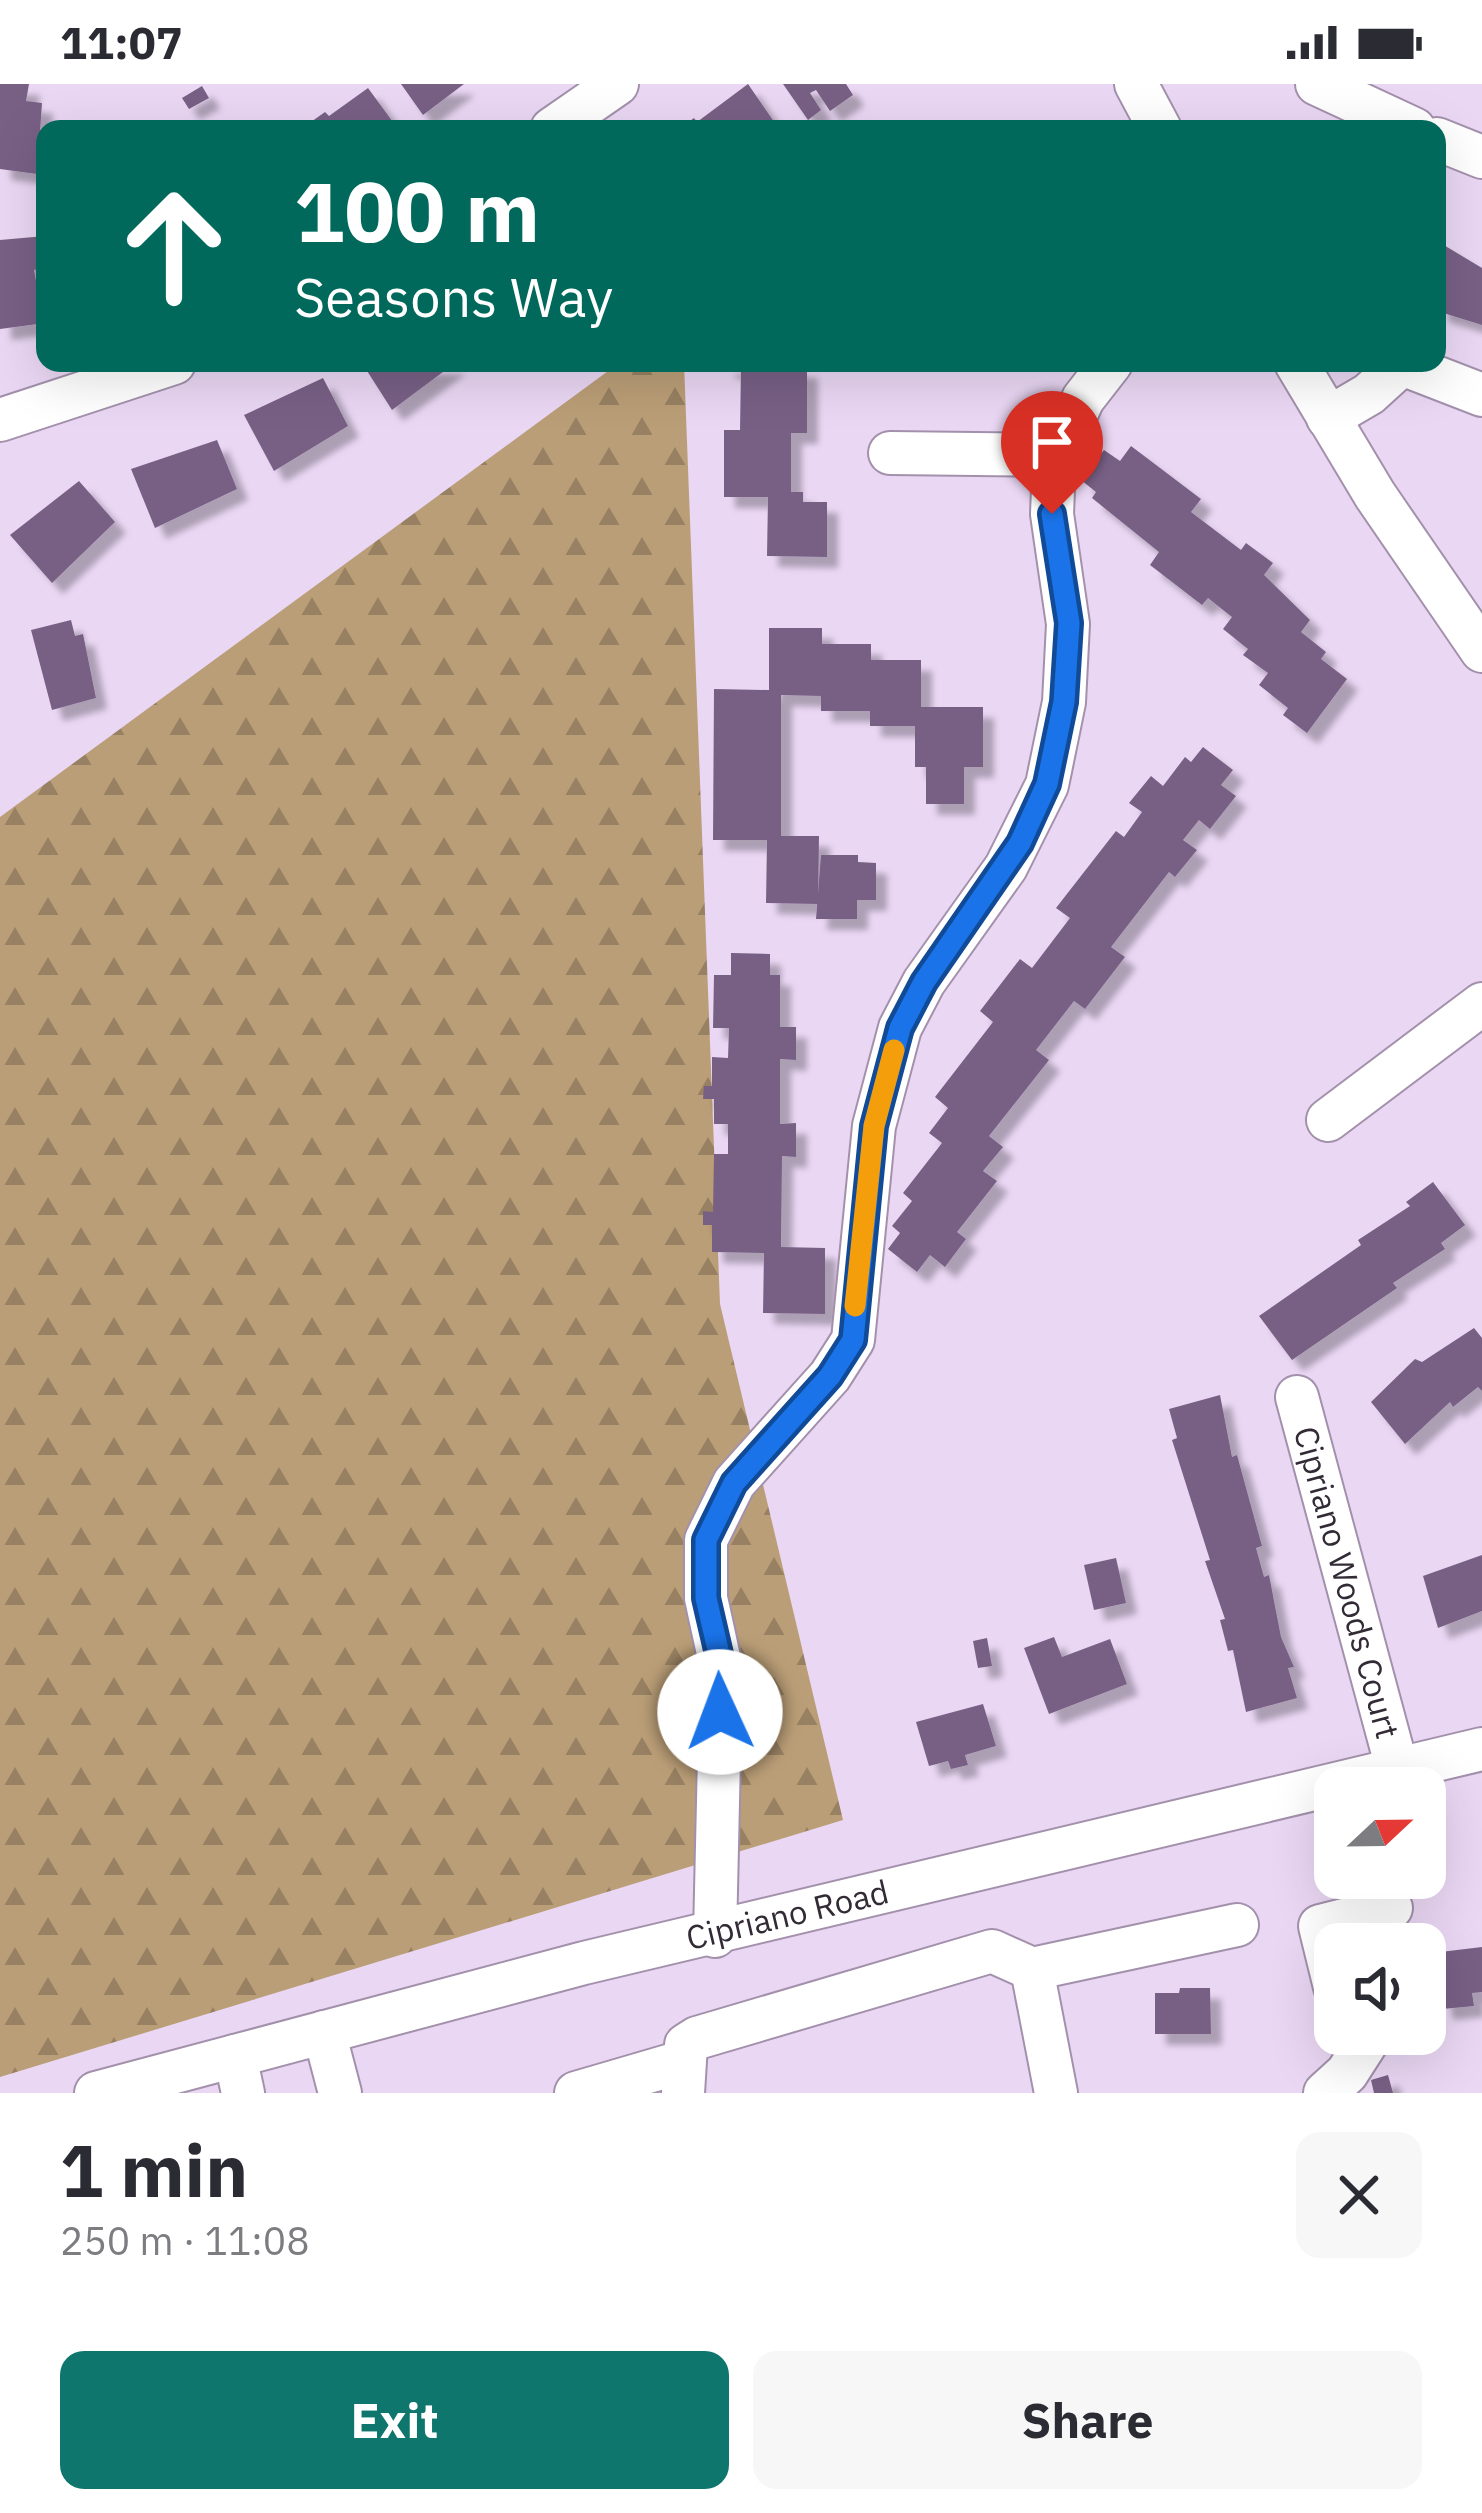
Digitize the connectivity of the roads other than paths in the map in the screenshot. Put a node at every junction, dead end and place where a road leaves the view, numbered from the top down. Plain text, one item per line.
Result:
1 (617, 84) edge
2 (1136, 84) edge
3 (1317, 84) edge
4 (565, 120) edge
5 (1155, 120) edge
6 (1395, 120) edge
7 (1446, 143) edge
8 (1482, 158) edge
9 (147, 372) edge
10 (1104, 372) edge
11 (1301, 372) edge
12 (1393, 372) edge
13 (1423, 372) edge
14 (1482, 395) edge
15 (1328, 418) junction
16 (0, 420) edge
17 (890, 453) dead end
18 (1058, 455) junction
19 (1482, 651) edge
20 (1482, 1004) edge
21 (1328, 1120) dead end
22 (1298, 1397) dead end
23 (1482, 1749) edge
24 (1397, 1767) edge
25 (1401, 1767) edge
26 (1314, 1788) edge
27 (1391, 1908) dead end
28 (1332, 1923) edge
29 (1237, 1925) dead end
30 (716, 1936) junction
31 (1032, 1969) junction
32 (324, 2032) junction
33 (1351, 2055) edge
34 (239, 2074) edge
35 (682, 2078) edge
36 (96, 2093) edge
37 (340, 2093) edge
38 (576, 2093) edge
39 (1056, 2093) edge
40 (1325, 2093) edge

1 - 4 street
2 - 5 street
3 - 6 street
7 - 8 street
9 - 16 street
10 - 18 street
11 - 15 street
12 - 15 street
13 - 14 street
15 - 19 street
17 - 18 street
18 - 30 street
20 - 21 street
22 - 24 street, Cipriano Woods Court
23 - 25 street, Cipriano Road
26 - 30 street, Cipriano Road
27 - 28 street
29 - 31 street
30 - 32 street, Cipriano Road
31 - 35 street
31 - 39 street
32 - 34 street, Cipriano Road
32 - 37 street
33 - 40 street
34 - 36 street, Cipriano Road
35 - 38 street

